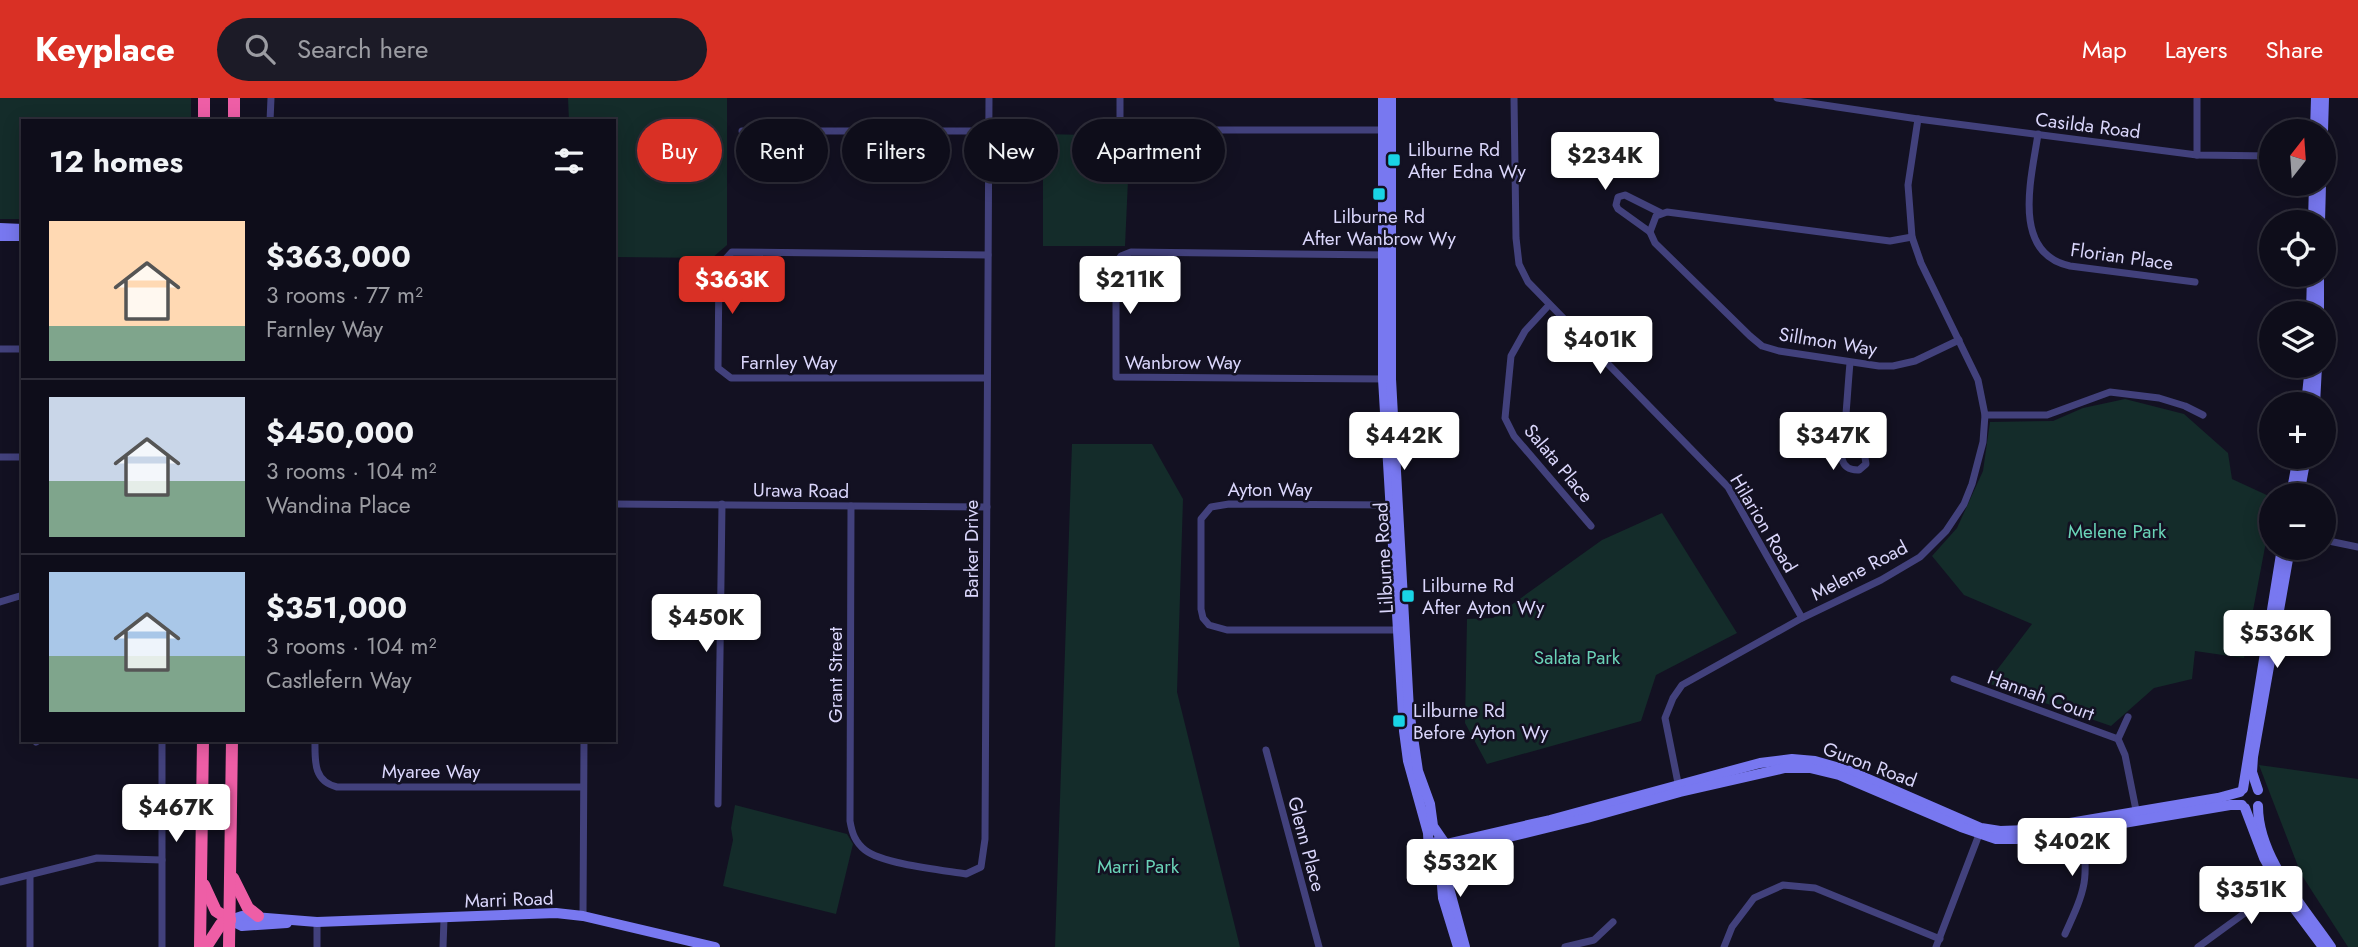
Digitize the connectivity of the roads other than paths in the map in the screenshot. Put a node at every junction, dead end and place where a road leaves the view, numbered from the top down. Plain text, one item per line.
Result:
1 (204, 98) edge
2 (234, 98) edge
3 (271, 98) edge
4 (989, 98) edge
5 (1121, 98) edge
6 (1383, 98) edge
7 (1391, 98) edge
8 (1514, 98) edge
9 (1777, 98) edge
10 (2197, 98) edge
11 (2316, 98) edge
12 (2324, 98) edge
13 (1791, 99) edge
14 (204, 119) edge
15 (234, 119) edge
16 (270, 119) edge
17 (989, 119) edge
18 (1918, 119) junction
19 (2315, 119) edge
20 (2323, 119) edge
21 (1387, 130) junction
22 (828, 131) edge
23 (964, 131) edge
24 (2038, 134) junction
25 (2197, 155) junction
26 (2259, 156) edge
27 (989, 182) edge
28 (1661, 213) junction
29 (0, 228) edge
30 (21, 229) edge
31 (1650, 232) junction
32 (0, 236) edge
33 (21, 236) edge
34 (1912, 237) junction
35 (988, 255) junction
36 (1386, 255) junction
37 (2195, 282) dead end
38 (1549, 305) junction
39 (1959, 340) junction
40 (0, 349) edge
41 (21, 349) edge
42 (1850, 363) junction
43 (987, 378) junction
44 (1387, 379) junction
45 (1985, 415) junction
46 (2203, 415) dead end
47 (1845, 425) junction
48 (0, 457) edge
49 (21, 457) edge
50 (616, 503) edge
51 (722, 504) junction
52 (1394, 505) junction
53 (851, 506) junction
54 (987, 507) junction
55 (1591, 526) dead end
56 (2336, 542) edge
57 (2358, 547) edge
58 (2280, 560) edge
59 (2288, 560) edge
60 (21, 596) edge
61 (0, 602) edge
62 (1802, 618) junction
63 (1401, 630) junction
64 (1954, 679) dead end
65 (2128, 717) dead end
66 (2118, 739) junction
67 (162, 742) edge
68 (203, 742) edge
69 (232, 742) edge
70 (315, 742) edge
71 (583, 742) edge
72 (1266, 750) dead end
73 (583, 787) junction
74 (1679, 788) junction
75 (2258, 790) junction
76 (2241, 791) junction
77 (718, 804) dead end
78 (2243, 806) junction
79 (2258, 806) junction
80 (2137, 815) junction
81 (2081, 826) junction
82 (1980, 831) junction
83 (857, 842) joint
84 (1445, 843) junction
85 (1430, 844) junction
86 (1443, 858) junction
87 (162, 860) junction
88 (231, 874) junction
89 (30, 876) junction
90 (202, 878) junction
91 (0, 882) edge
92 (2284, 885) junction
93 (258, 916) junction
94 (583, 916) junction
95 (444, 919) junction
96 (230, 920) junction
97 (301, 921) junction
98 (317, 922) junction
99 (1613, 922) dead end
100 (2065, 934) dead end
101 (1938, 943) edge
102 (30, 947) edge
103 (162, 947) edge
104 (200, 947) edge
105 (206, 947) edge
106 (229, 947) edge
107 (317, 947) edge
108 (443, 947) edge
109 (715, 947) edge
110 (1319, 947) edge
111 (1458, 947) edge
112 (1465, 947) edge
113 (1565, 947) edge
114 (1724, 947) edge
115 (2198, 947) edge
116 (2323, 947) edge
117 (2331, 947) edge

1 - 14 highway
2 - 15 highway
3 - 16 street
4 - 17 street, Barker Drive
5 - 21 street
6 - 21 street, Lilburne Road
7 - 21 street, Lilburne Road
8 - 38 street, Hilarion Road
9 - 13 street, Casilda Road
10 - 25 street
11 - 19 street
12 - 20 street
13 - 18 street, Casilda Road
18 - 24 street, Casilda Road
18 - 34 street, Melene Road
21 - 36 street, Lilburne Road
22 - 23 street
24 - 25 street, Casilda Road
24 - 37 street, Florian Place
25 - 26 street, Casilda Road
27 - 35 street, Barker Drive
28 - 31 street
28 - 31 street, Sillmon Way
28 - 34 street, Sillmon Way
29 - 30 street
31 - 42 street, Sillmon Way
32 - 33 street
34 - 39 street, Melene Road
35 - 43 street, Barker Drive
35 - 43 street, Farnley Way
36 - 44 street, Lilburne Road
36 - 44 street, Wanbrow Way
38 - 55 street, Salata Place
38 - 62 street, Hilarion Road
39 - 42 street, Sillmon Way
39 - 45 street, Melene Road
40 - 41 street
42 - 47 street
43 - 54 street, Barker Drive
44 - 52 street, Lilburne Road
45 - 46 street
45 - 62 street, Melene Road
47 - 47 street
48 - 49 street
50 - 51 street, Urawa Road
51 - 53 street, Urawa Road
51 - 77 street
52 - 63 street, Lilburne Road
52 - 63 street, Ayton Way
53 - 54 street, Urawa Road
53 - 83 street, Grant Street
54 - 83 street, Barker Drive
56 - 57 street
58 - 76 street
59 - 75 street
60 - 61 street
62 - 74 street, Melene Road
63 - 84 street, Lilburne Road
63 - 85 street, Lilburne Road
64 - 66 street, Hannah Court
65 - 66 street
66 - 80 street
67 - 87 street
68 - 90 highway
69 - 88 highway
70 - 73 street, Myaree Way
71 - 73 street
72 - 110 street, Glenn Place
73 - 94 street
74 - 82 street, Guron Road
74 - 84 street, Guron Road
74 - 86 street, Guron Road
75 - 76 street
75 - 79 street
76 - 78 street
76 - 80 street, Guron Road
78 - 79 street
78 - 80 street, Guron Road
78 - 92 street
79 - 92 street
80 - 81 street, Guron Road
81 - 82 street, Guron Road
81 - 100 street
82 - 101 street
84 - 85 street
84 - 86 street
85 - 86 street
86 - 111 street
86 - 112 street
87 - 89 street
87 - 103 street
88 - 93 highway
88 - 96 highway
89 - 91 street
89 - 102 street
90 - 96 highway
90 - 104 highway
92 - 115 street
92 - 116 street
92 - 117 street
93 - 96 street, Marri Road
93 - 97 street, Marri Road
94 - 95 street, Marri Road
94 - 109 street, Marri Road
95 - 98 street, Marri Road
95 - 108 street
96 - 97 street, Marri Road
96 - 105 highway
96 - 106 highway
97 - 98 street, Marri Road
98 - 107 street
99 - 113 street
101 - 114 street

